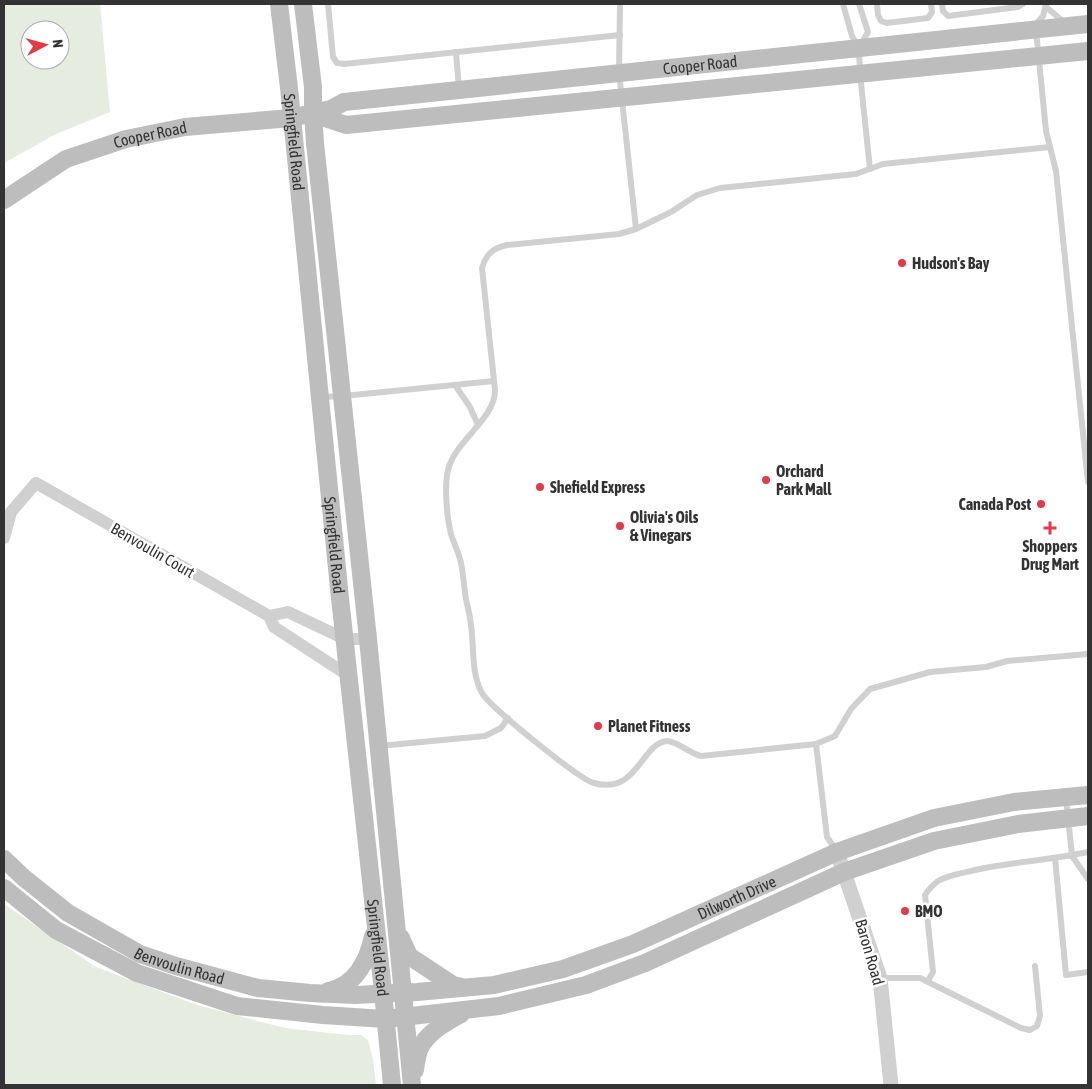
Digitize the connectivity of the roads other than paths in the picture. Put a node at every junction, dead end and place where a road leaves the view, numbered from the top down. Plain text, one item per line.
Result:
1 (279, 4) edge
2 (303, 4) edge
3 (328, 4) edge
4 (620, 4) edge
5 (843, 4) edge
6 (859, 4) edge
7 (877, 4) edge
8 (931, 4) edge
9 (942, 4) edge
10 (1023, 4) edge
11 (1046, 5) edge
12 (1081, 25) edge
13 (1032, 30) junction
14 (620, 35) junction
15 (859, 48) junction
16 (1088, 51) edge
17 (456, 52) junction
18 (1039, 56) junction
19 (619, 72) junction
20 (860, 74) junction
21 (459, 90) junction
22 (621, 97) junction
23 (312, 114) junction
24 (291, 118) junction
25 (1050, 147) junction
26 (870, 169) junction
27 (4, 200) edge
28 (636, 229) junction
29 (494, 381) junction
30 (454, 385) junction
31 (343, 396) junction
32 (320, 397) junction
33 (478, 424) junction
34 (1088, 477) edge
35 (1088, 482) edge
36 (4, 538) edge
37 (269, 616) junction
38 (345, 639) junction
39 (368, 639) junction
40 (1088, 654) edge
41 (349, 676) junction
42 (508, 718) junction
43 (816, 744) junction
44 (378, 746) junction
45 (1088, 795) edge
46 (1066, 796) junction
47 (1088, 816) edge
48 (1068, 818) junction
49 (837, 852) junction
50 (1088, 852) edge
51 (1072, 856) junction
52 (1055, 858) junction
53 (4, 859) edge
54 (844, 872) junction
55 (1088, 879) edge
56 (4, 888) edge
57 (396, 926) junction
58 (375, 927) junction
59 (1036, 966) dead end
60 (1088, 972) edge
61 (880, 978) junction
62 (928, 981) junction
63 (468, 988) junction
64 (310, 993) junction
65 (403, 993) junction
66 (383, 994) junction
67 (470, 1010) junction
68 (406, 1017) junction
69 (386, 1019) junction
70 (412, 1084) edge
71 (392, 1085) edge
72 (891, 1085) edge

1 - 24 main road, Springfield Road
2 - 23 main road, Springfield Road
3 - 17 lane
4 - 14 lane
5 - 15 lane
6 - 15 lane
7 - 8 lane
9 - 10 lane
11 - 12 lane
11 - 13 lane
12 - 13 main road, Cooper Road
13 - 15 main road, Cooper Road
13 - 18 lane
14 - 17 lane
14 - 19 lane
15 - 19 main road, Cooper Road
15 - 20 lane
16 - 18 main road, Cooper Road
17 - 21 lane
18 - 20 main road, Cooper Road
18 - 25 lane
19 - 21 main road, Cooper Road
19 - 22 lane
20 - 22 main road, Cooper Road
20 - 26 lane
21 - 23 main road, Cooper Road
22 - 23 main road, Cooper Road
22 - 28 lane
23 - 24 main road, Cooper Road
23 - 31 main road, Springfield Road
24 - 27 main road, Cooper Road
24 - 32 main road, Springfield Road
25 - 26 lane
25 - 34 lane
26 - 28 lane
28 - 29 lane
29 - 30 lane
29 - 33 lane
30 - 31 lane
30 - 33 lane
31 - 32 lane
31 - 39 main road, Springfield Road
32 - 38 main road, Springfield Road
33 - 42 lane
34 - 35 lane
36 - 37 street, Benvoulin Court
37 - 38 street
37 - 41 street, Benvoulin Court
38 - 39 street
38 - 41 main road, Springfield Road
39 - 44 main road, Springfield Road
40 - 43 lane
41 - 58 main road, Springfield Road
42 - 43 lane
42 - 44 lane
43 - 49 lane
44 - 57 main road, Springfield Road
45 - 46 main road, Dilworth Drive
46 - 48 lane
46 - 49 main road, Dilworth Drive
47 - 48 main road, Dilworth Drive
48 - 51 lane
48 - 54 main road, Dilworth Drive
49 - 54 street, Baron Road
49 - 63 main road, Dilworth Drive
50 - 51 lane
51 - 52 lane
51 - 55 lane
52 - 60 lane
52 - 62 lane
53 - 64 main road, Benvoulin Road
54 - 61 street, Baron Road
54 - 67 main road, Dilworth Drive
56 - 69 main road, Benvoulin Road
57 - 63 main road
57 - 65 main road, Springfield Road
58 - 64 main road
58 - 66 main road, Springfield Road
59 - 62 lane
61 - 62 lane
61 - 72 street, Baron Road
63 - 65 main road, Dilworth Drive
64 - 66 main road, Benvoulin Road
65 - 66 main road, Dilworth Drive
65 - 68 main road, Springfield Road
66 - 69 main road, Springfield Road
67 - 68 main road, Dilworth Drive
67 - 70 main road
68 - 69 main road, Dilworth Drive
68 - 70 main road, Springfield Road
69 - 71 main road, Springfield Road

